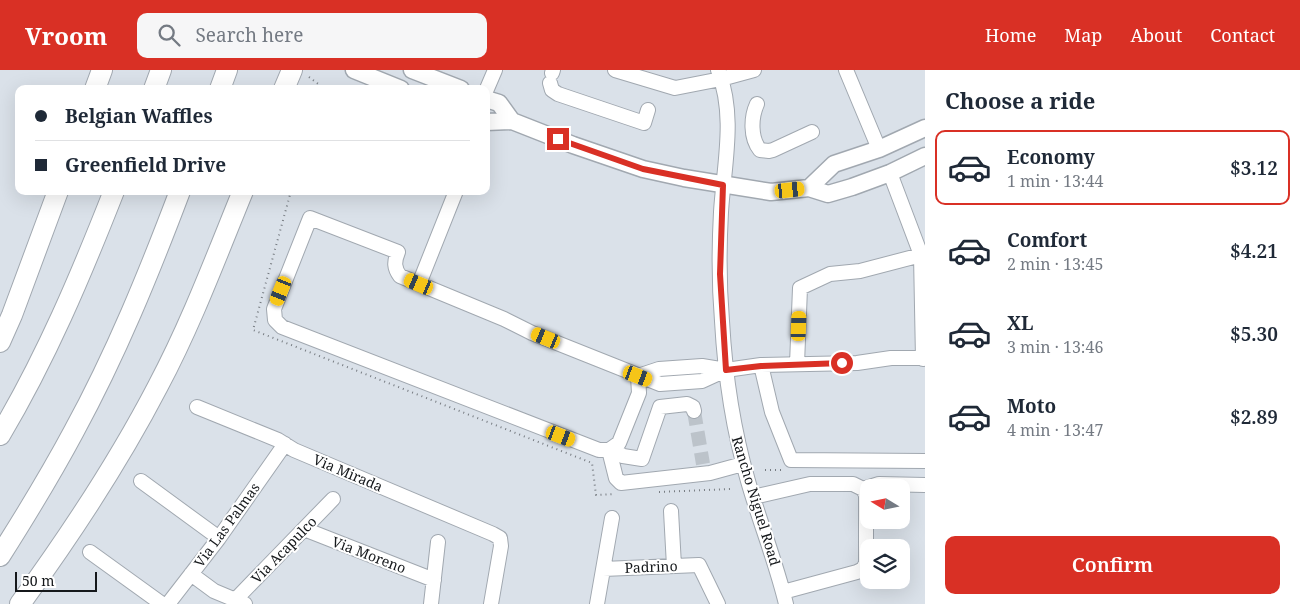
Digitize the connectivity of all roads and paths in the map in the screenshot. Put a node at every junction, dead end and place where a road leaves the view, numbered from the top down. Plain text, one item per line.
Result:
1 (102, 70) edge
2 (161, 70) edge
3 (354, 70) edge
4 (412, 70) edge
5 (494, 70) edge
6 (615, 70) edge
7 (754, 70) edge
8 (846, 70) edge
9 (300, 74) edge
10 (720, 74) edge
11 (552, 75) edge
12 (96, 85) edge
13 (155, 85) edge
14 (288, 85) edge
15 (318, 85) edge
16 (391, 85) edge
17 (450, 85) edge
18 (488, 85) edge
19 (490, 100) edge
20 (757, 104) dead end
21 (648, 110) dead end
22 (512, 121) junction
23 (490, 122) edge
24 (925, 128) edge
25 (812, 132) dead end
26 (879, 149) junction
27 (925, 156) edge
28 (890, 173) junction
29 (723, 185) junction
30 (809, 188) junction
31 (57, 195) edge
32 (112, 195) edge
33 (178, 195) edge
34 (241, 195) edge
35 (454, 195) edge
36 (923, 254) edge
37 (419, 284) junction
38 (0, 342) edge
39 (924, 358) edge
40 (797, 364) junction
41 (761, 366) junction
42 (726, 370) junction
43 (638, 376) junction
44 (197, 407) dead end
45 (694, 411) dead end
46 (0, 435) edge
47 (286, 444) junction
48 (610, 450) junction
49 (925, 461) edge
50 (743, 464) junction
51 (141, 481) dead end
52 (910, 485) edge
53 (925, 485) edge
54 (860, 488) edge
55 (753, 497) junction
56 (332, 499) dead end
57 (671, 510) dead end
58 (612, 518) dead end
59 (866, 529) edge
60 (304, 530) junction
61 (219, 538) junction
62 (438, 542) dead end
63 (90, 552) dead end
64 (0, 556) edge
65 (674, 566) junction
66 (603, 569) junction
67 (191, 574) junction
68 (434, 580) junction
69 (785, 598) edge
70 (240, 602) edge
71 (20, 604) edge
72 (162, 604) edge
73 (168, 604) edge
74 (431, 604) edge
75 (491, 604) edge
76 (597, 604) edge
77 (718, 604) edge

1 - 12 highway
2 - 13 highway
3 - 16 main road
4 - 17 main road
5 - 18 street
6 - 10 street
7 - 10 street
8 - 26 street
9 - 14 highway
9 - 15 path
10 - 29 street, Rancho Niguel Road
11 - 21 street
19 - 22 main road
20 - 25 street
22 - 23 main road
22 - 29 main road
24 - 26 main road
26 - 30 main road
27 - 28 main road
28 - 30 main road
28 - 36 street
29 - 30 main road
29 - 42 street, Rancho Niguel Road
31 - 38 highway
32 - 46 highway
33 - 64 highway
34 - 71 highway
35 - 37 street
36 - 39 street
36 - 40 street
37 - 43 street
37 - 48 street
39 - 40 street
40 - 41 street
41 - 42 street
41 - 49 street
42 - 43 street
42 - 50 street, Rancho Niguel Road
43 - 48 street
44 - 47 street, Via Mirada
45 - 48 street
47 - 61 street, Via Las Palmas
47 - 75 street, Via Mirada
48 - 50 street
50 - 55 street, Rancho Niguel Road
51 - 61 street
52 - 53 street
54 - 55 street
55 - 69 street, Rancho Niguel Road
56 - 60 street, Via Acapulco
57 - 65 street
58 - 66 street
59 - 69 street
60 - 68 street, Via Moreno
60 - 70 street, Via Acapulco
61 - 67 street, Via Las Palmas
62 - 68 street
63 - 72 street
65 - 66 street, Padrino
65 - 77 street, Padrino
66 - 76 street
67 - 70 street
67 - 73 street, Via Las Palmas
68 - 74 street

